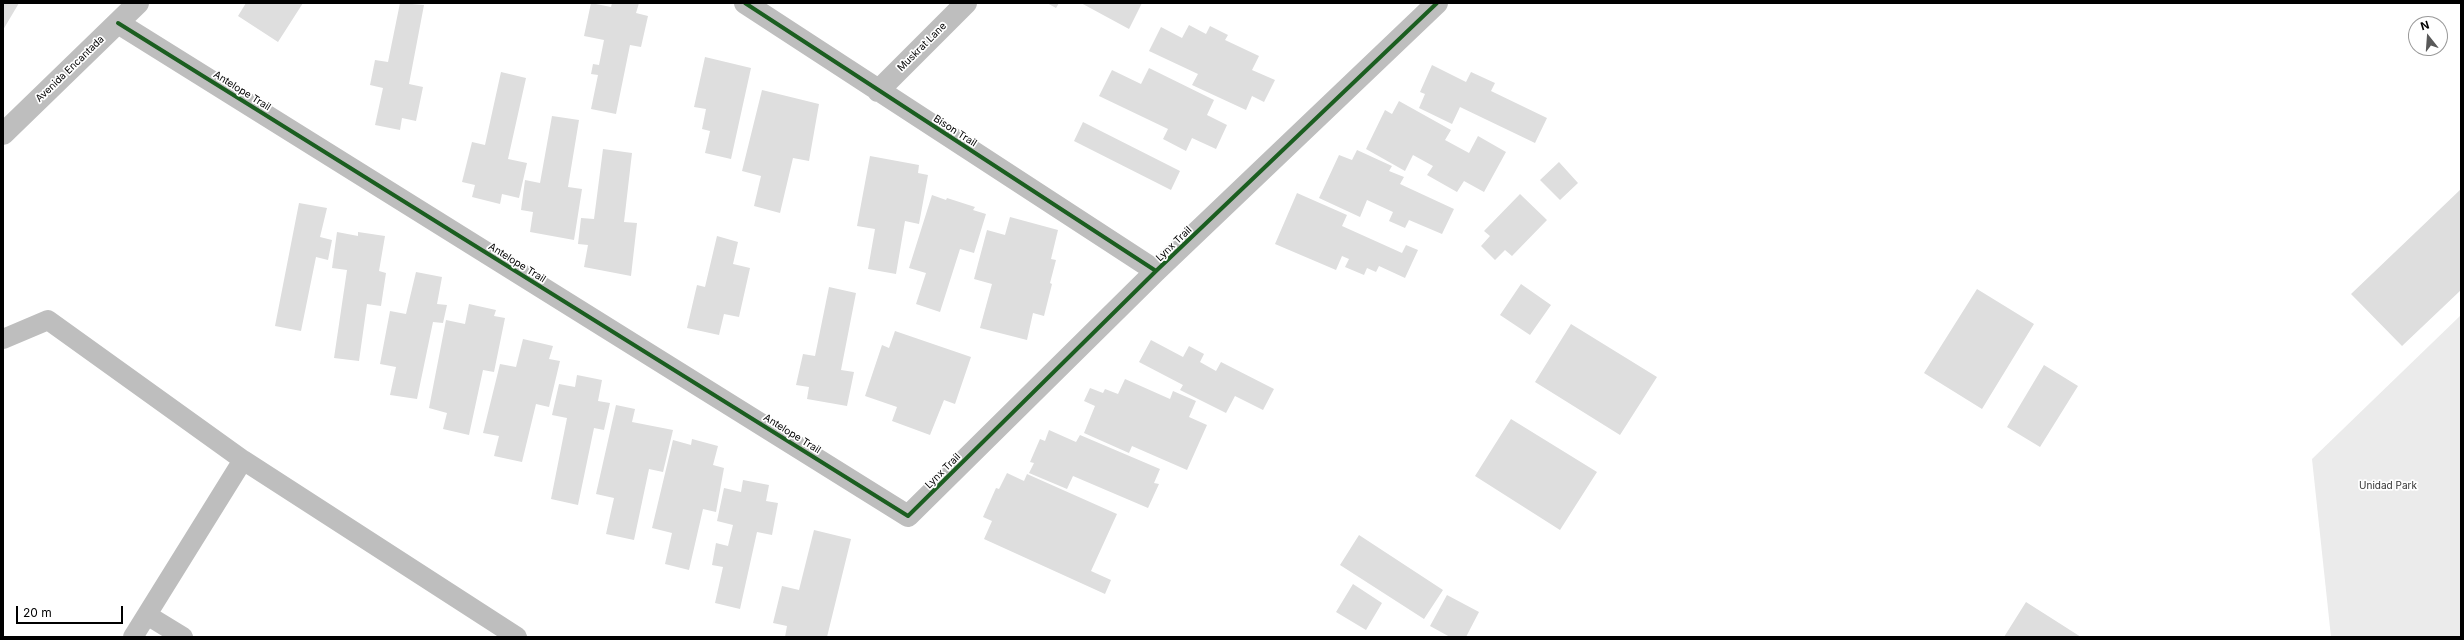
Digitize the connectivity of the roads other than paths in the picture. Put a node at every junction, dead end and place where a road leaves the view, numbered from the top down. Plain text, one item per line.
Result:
1 (138, 3) edge
2 (745, 3) edge
3 (966, 3) edge
4 (1437, 3) edge
5 (118, 23) junction
6 (878, 90) junction
7 (3, 134) edge
8 (1156, 271) junction
9 (3, 339) edge
10 (243, 460) junction
11 (908, 516) joint
12 (147, 615) junction
13 (133, 637) edge
14 (183, 637) edge
15 (517, 637) edge

1 - 5 street, Avenida Encantada
2 - 6 street, Bison Trail
3 - 6 street, Muskrat Lane
4 - 8 street, Lynx Trail
5 - 7 street, Avenida Encantada
5 - 11 street, Antelope Trail
6 - 8 street, Bison Trail
8 - 11 street, Lynx Trail
9 - 10 lane
10 - 12 lane
10 - 15 lane
12 - 13 lane
12 - 14 lane

